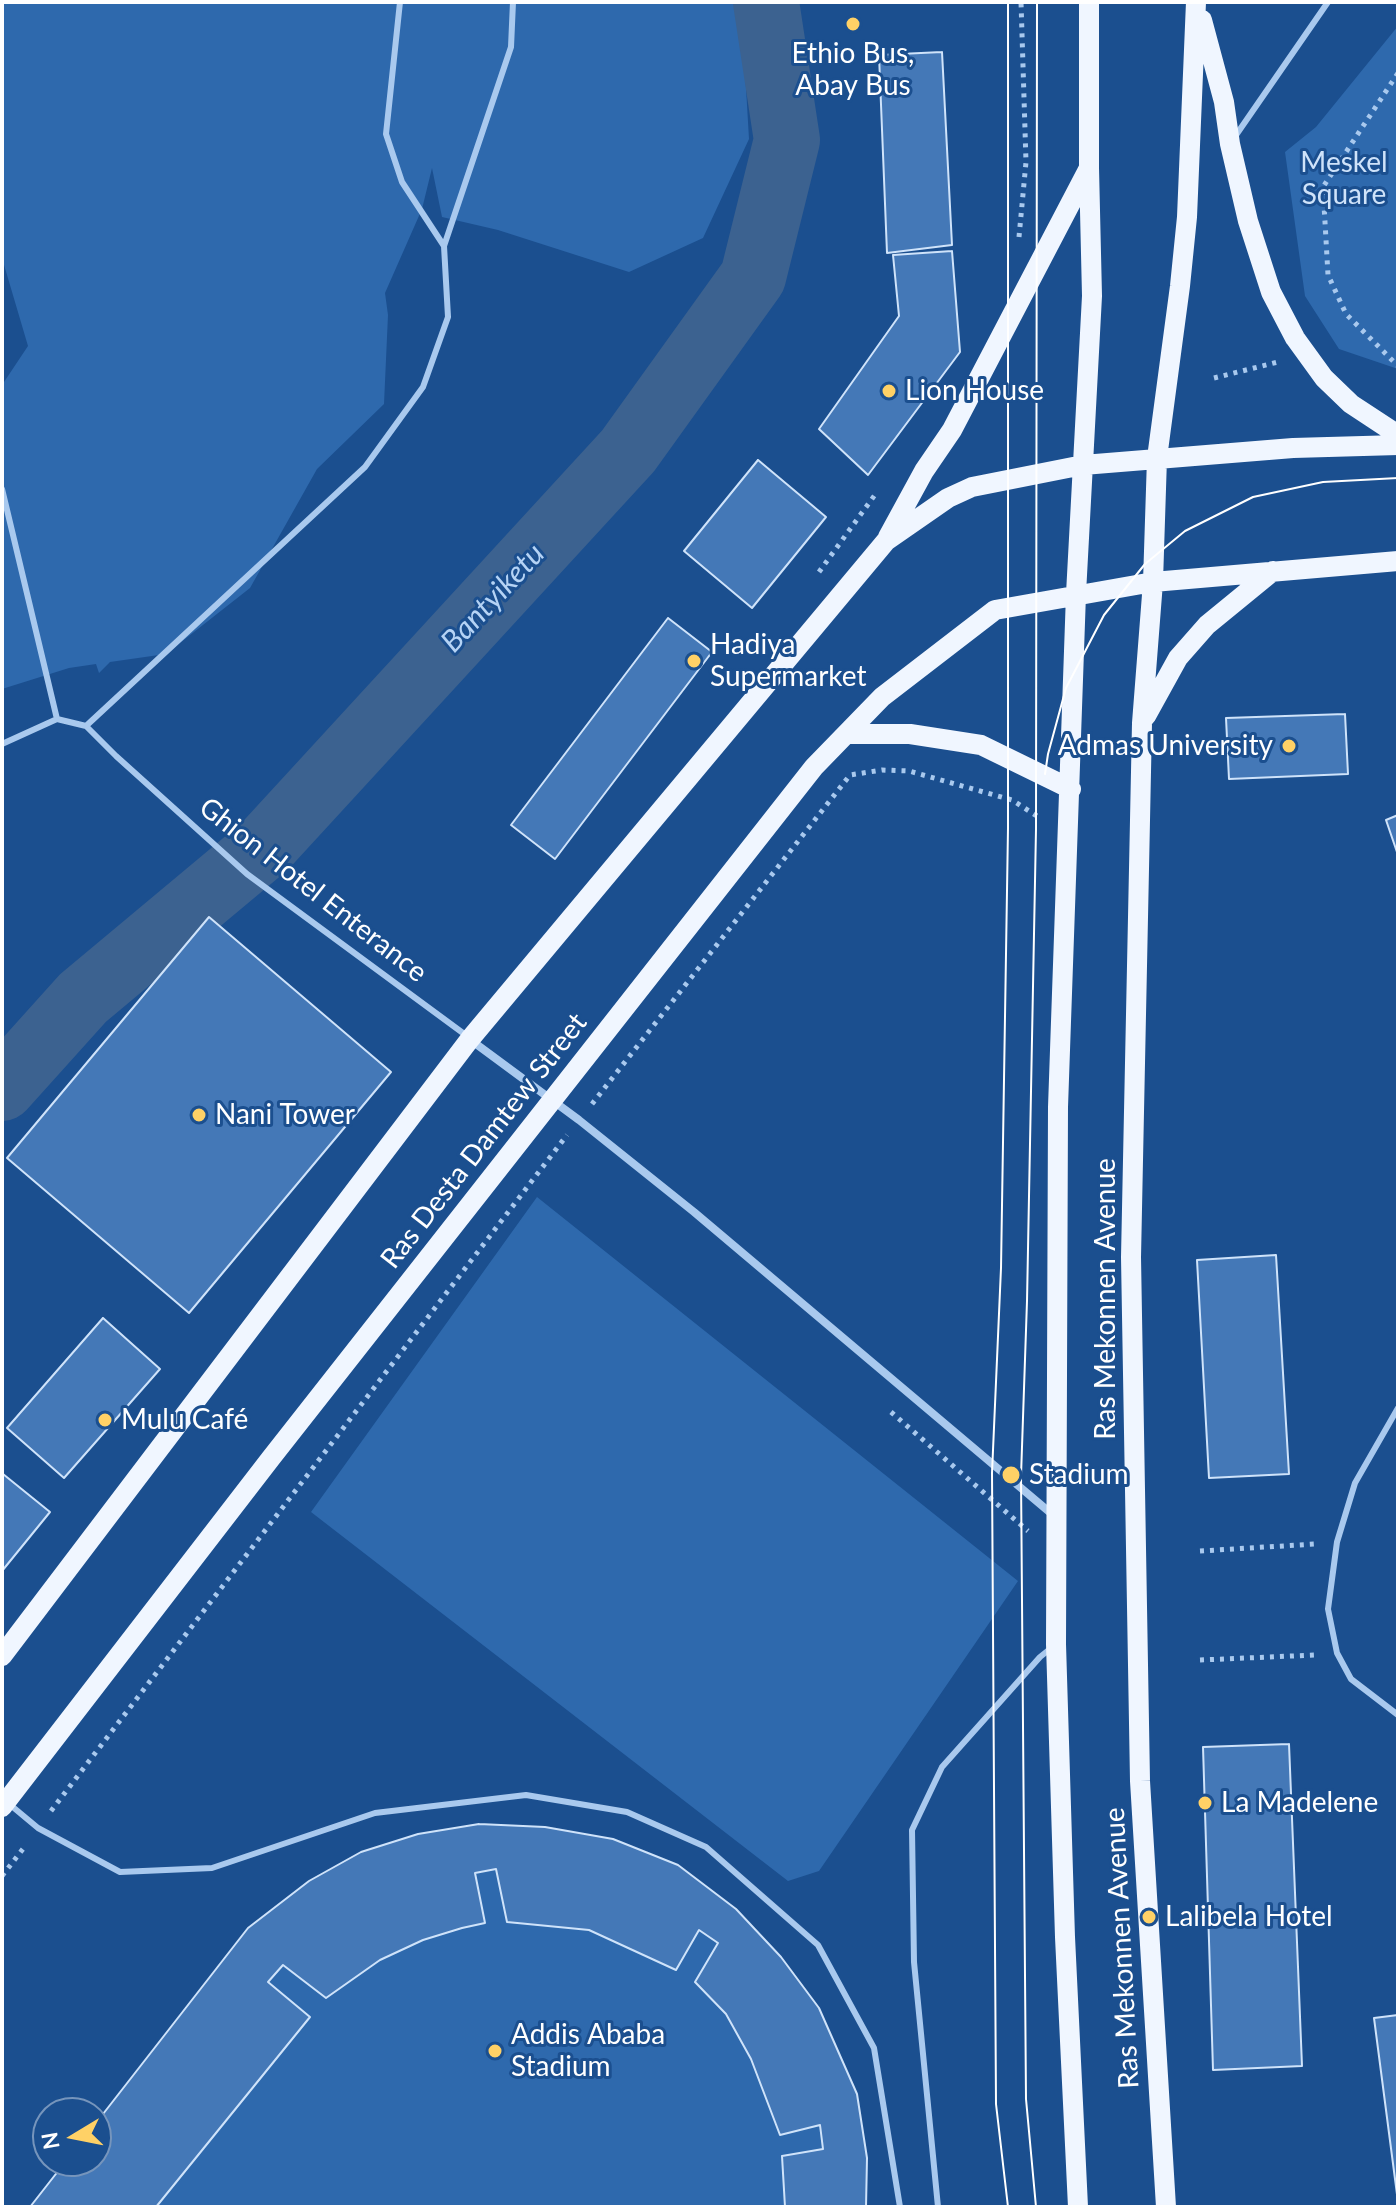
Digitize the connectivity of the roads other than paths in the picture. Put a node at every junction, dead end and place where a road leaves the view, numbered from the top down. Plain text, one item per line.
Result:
1 (400, 2) edge
2 (513, 2) edge
3 (1089, 2) edge
4 (1197, 2) edge
5 (1328, 2) edge
6 (1230, 144) junction
7 (1089, 168) junction
8 (444, 246) junction
9 (1398, 435) edge
10 (1398, 445) edge
11 (1157, 458) junction
12 (1083, 465) junction
13 (2, 489) edge
14 (886, 541) junction
15 (1398, 561) edge
16 (1274, 571) junction
17 (1153, 582) junction
18 (1076, 594) junction
19 (57, 719) junction
20 (1142, 723) junction
21 (86, 726) junction
22 (846, 734) junction
23 (2, 744) edge
24 (1071, 789) junction
25 (470, 1039) junction
26 (551, 1100) junction
27 (1398, 1408) edge
28 (1057, 1518) junction
29 (1056, 1644) junction
30 (2, 1656) edge
31 (1398, 1715) edge
32 (4, 1805) edge
33 (900, 2207) edge
34 (938, 2207) edge
35 (1078, 2207) edge
36 (1166, 2207) edge

1 - 8 lane
2 - 8 lane
3 - 7 main road, Ras Mekonnen Avenue
4 - 6 main road
4 - 11 main road, Ras Mekonnen Avenue
5 - 6 lane
6 - 9 main road
7 - 12 main road, Ras Mekonnen Avenue
7 - 14 main road
8 - 21 lane
10 - 11 main road
11 - 12 main road
11 - 17 main road, Ras Mekonnen Avenue
12 - 14 main road
12 - 18 main road, Ras Mekonnen Avenue
13 - 19 lane
14 - 25 main road
15 - 16 main road, Ras Desta Damtew Street
16 - 17 main road, Ras Desta Damtew Street
16 - 20 main road
17 - 18 main road, Ras Desta Damtew Street
17 - 20 main road, Ras Mekonnen Avenue
18 - 22 main road, Ras Desta Damtew Street
18 - 24 main road, Ras Mekonnen Avenue
19 - 21 lane
19 - 23 lane
20 - 36 main road, Ras Mekonnen Avenue
21 - 25 lane, Ghion Hotel Enterance
22 - 24 main road
22 - 26 main road, Ras Desta Damtew Street
24 - 28 main road, Ras Mekonnen Avenue
25 - 26 street
25 - 30 main road
26 - 28 street
26 - 32 main road, Ras Desta Damtew Street
27 - 31 lane
28 - 29 main road, Ras Mekonnen Avenue
29 - 34 lane
29 - 35 main road, Ras Mekonnen Avenue
32 - 33 lane

